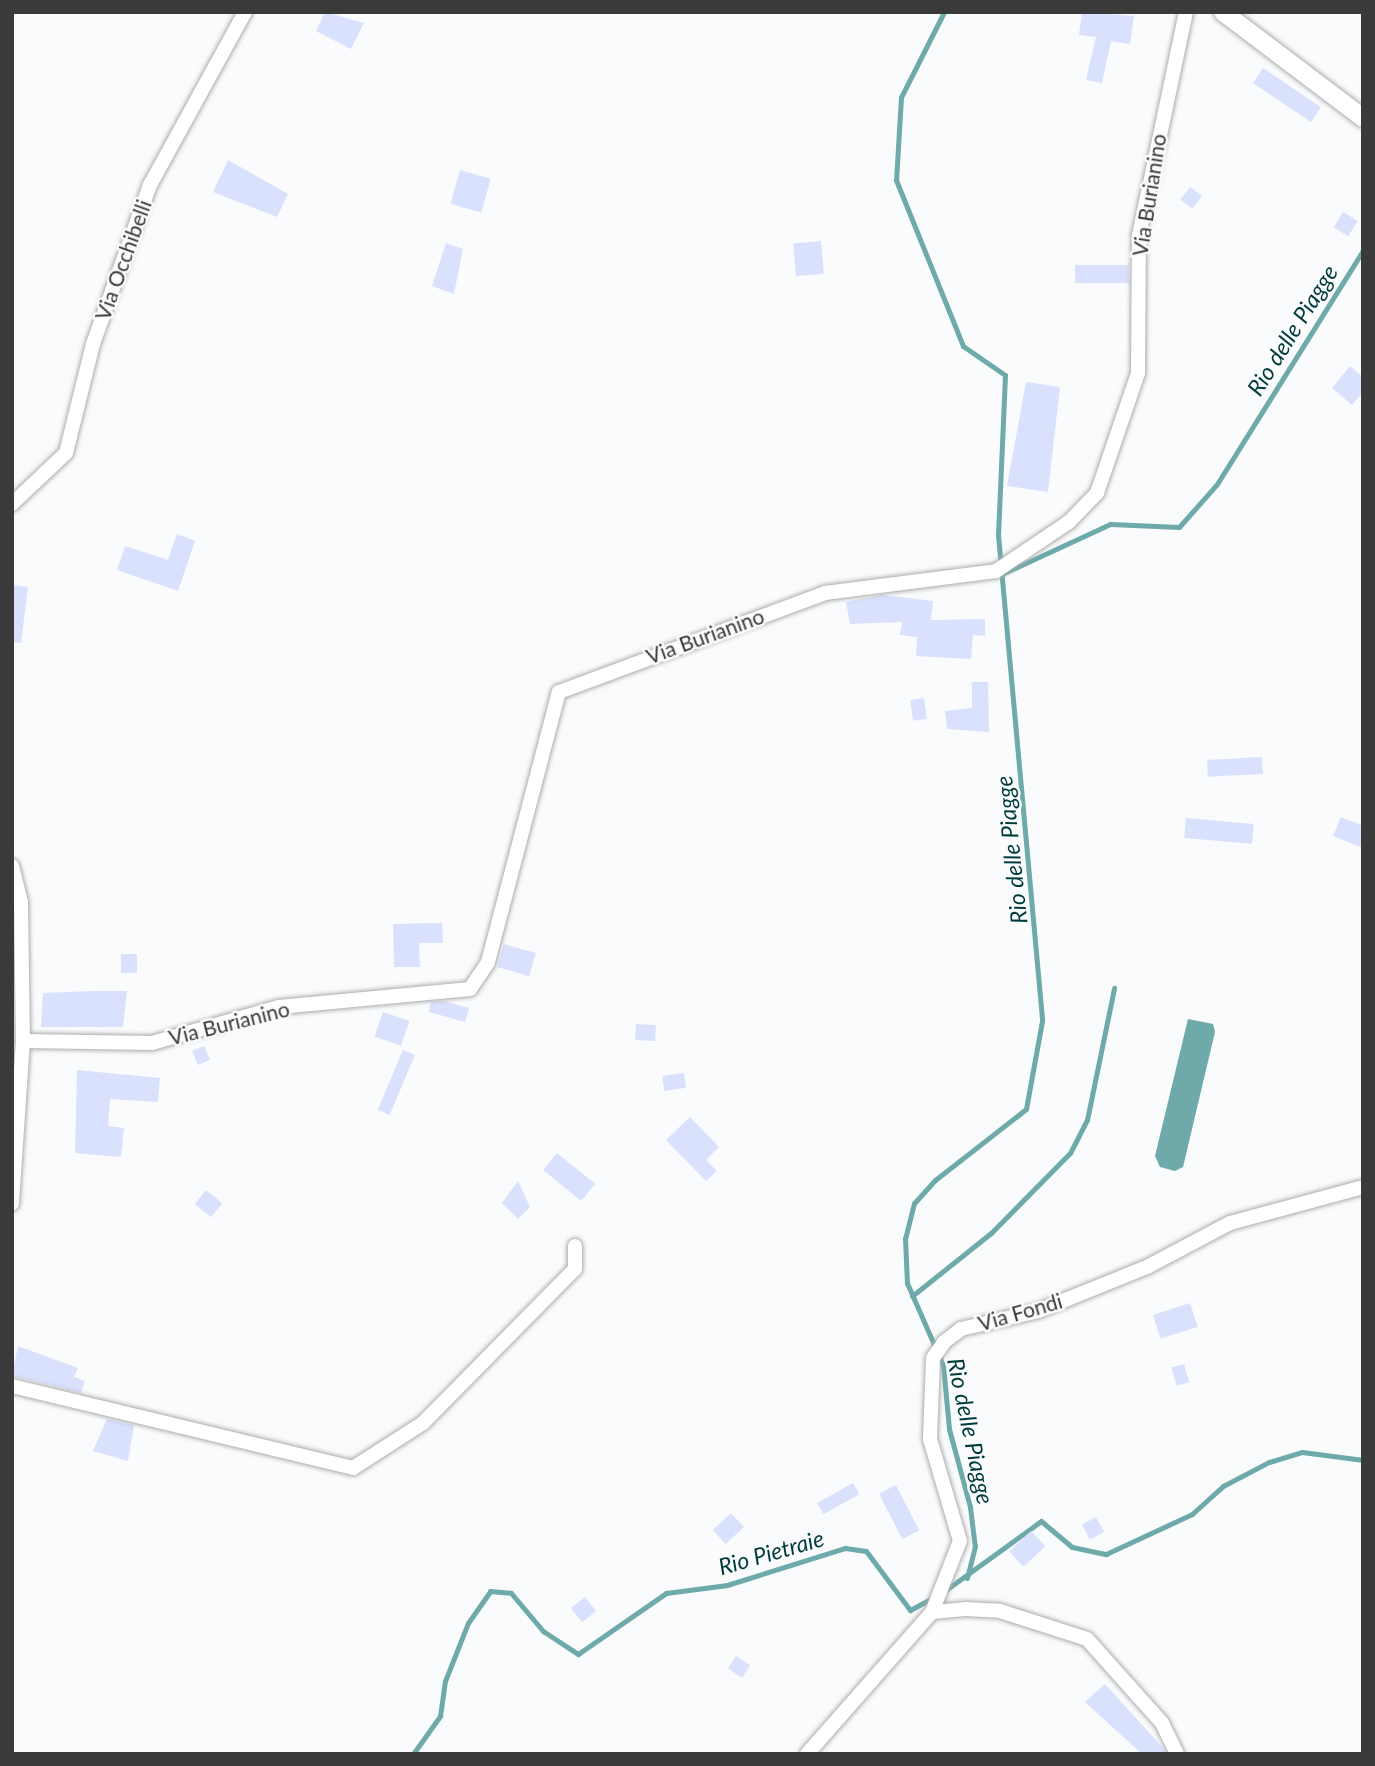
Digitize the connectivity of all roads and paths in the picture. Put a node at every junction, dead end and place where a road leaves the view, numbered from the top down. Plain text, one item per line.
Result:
1 (245, 12) edge
2 (1186, 12) edge
3 (1223, 12) edge
4 (1363, 118) edge
5 (12, 504) edge
6 (12, 866) edge
7 (23, 1041) junction
8 (1363, 1187) edge
9 (12, 1204) edge
10 (575, 1246) dead end
11 (12, 1386) edge
12 (932, 1612) junction
13 (807, 1754) edge
14 (1177, 1754) edge

1 - 5 street, Via Occhibelli
2 - 7 street, Via Burianino
3 - 4 street
6 - 7 street
7 - 9 street
8 - 12 street, Via Fondi
10 - 11 street
12 - 13 street, Via Fondi
12 - 14 street

